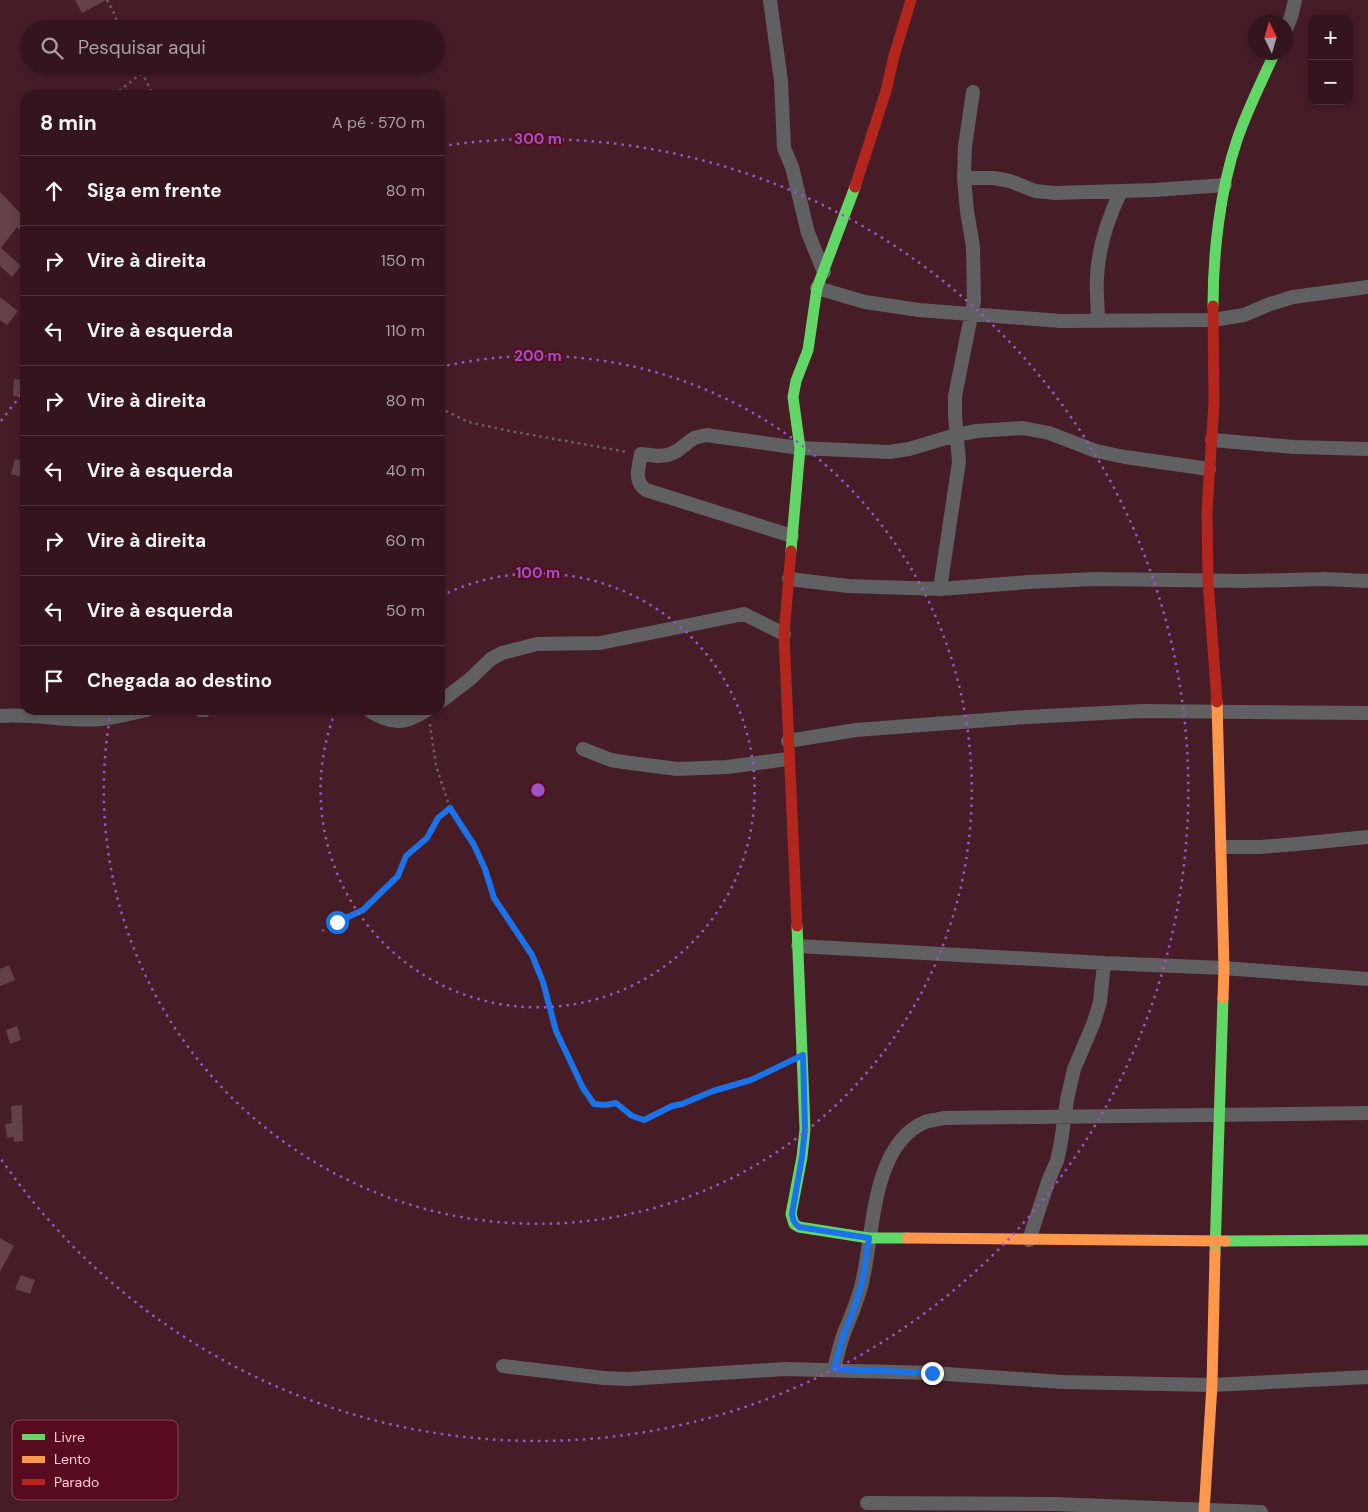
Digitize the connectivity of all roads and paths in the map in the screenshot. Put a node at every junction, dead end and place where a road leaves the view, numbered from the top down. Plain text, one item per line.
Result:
1 (107, 0) edge
2 (770, 0) edge
3 (911, 0) edge
4 (1295, 0) edge
5 (1291, 15) edge
6 (116, 20) edge
7 (1272, 60) edge
8 (139, 75) edge
9 (143, 75) edge
10 (120, 90) edge
11 (151, 90) edge
12 (973, 92) dead end
13 (964, 178) junction
14 (1225, 185) junction
15 (1121, 191) junction
16 (824, 272) junction
17 (1368, 287) edge
18 (817, 288) junction
19 (972, 314) junction
20 (1213, 320) junction
21 (1098, 321) junction
22 (445, 410) edge
23 (956, 435) junction
24 (1212, 440) junction
25 (800, 448) junction
26 (1368, 449) edge
27 (641, 454) junction
28 (1209, 469) junction
29 (792, 536) junction
30 (788, 579) junction
31 (1208, 580) junction
32 (1368, 581) edge
33 (940, 589) junction
34 (784, 634) junction
35 (445, 698) edge
36 (1218, 711) junction
37 (1368, 713) edge
38 (20, 715) edge
39 (59, 715) edge
40 (121, 715) edge
41 (377, 715) edge
42 (425, 715) edge
43 (428, 715) edge
44 (0, 716) edge
45 (788, 741) junction
46 (583, 748) dead end
47 (788, 760) junction
48 (450, 808) junction
49 (1368, 837) edge
50 (1222, 847) junction
51 (322, 931) dead end
52 (798, 946) junction
53 (1104, 963) junction
54 (1224, 968) junction
55 (1368, 979) edge
56 (803, 1055) junction
57 (1368, 1113) edge
58 (1219, 1114) junction
59 (1064, 1117) junction
60 (869, 1238) junction
61 (1029, 1240) junction
62 (1368, 1240) edge
63 (1215, 1241) junction
64 (503, 1366) dead end
65 (834, 1369) junction
66 (1368, 1377) edge
67 (1212, 1386) junction
68 (867, 1503) dead end
69 (1204, 1511) edge
70 (1261, 1512) edge

1 - 6 path
2 - 16 street
3 - 16 street
4 - 5 street
7 - 14 street
8 - 10 path
9 - 11 path
12 - 13 street
13 - 15 street
13 - 19 street
14 - 15 street
14 - 20 street
15 - 21 street
16 - 18 street
17 - 20 street
18 - 19 street
18 - 25 street
19 - 21 street
19 - 23 street
20 - 21 street
20 - 24 street
22 - 27 path
23 - 25 street
23 - 28 street
23 - 33 street
24 - 26 street
24 - 28 street
25 - 27 street
25 - 29 street
27 - 29 street
28 - 31 street
29 - 30 street
30 - 33 street
30 - 34 street
31 - 32 street
31 - 33 street
31 - 36 street
34 - 35 street
34 - 45 street
36 - 37 street
36 - 45 street
36 - 50 street
38 - 44 street
39 - 40 street
41 - 42 street
43 - 48 path
45 - 47 street
46 - 47 street
47 - 52 street
48 - 51 path
48 - 56 path
49 - 50 street
50 - 54 street
52 - 53 street
52 - 56 street
53 - 54 street
53 - 59 street
54 - 55 street
54 - 58 street
56 - 60 street
57 - 58 street
58 - 59 street
58 - 63 street
59 - 60 street
59 - 61 street
60 - 61 street
60 - 65 street
61 - 63 street
62 - 63 street
63 - 67 street
64 - 65 street
65 - 67 street
66 - 67 street
67 - 69 street
68 - 69 street
69 - 70 street

